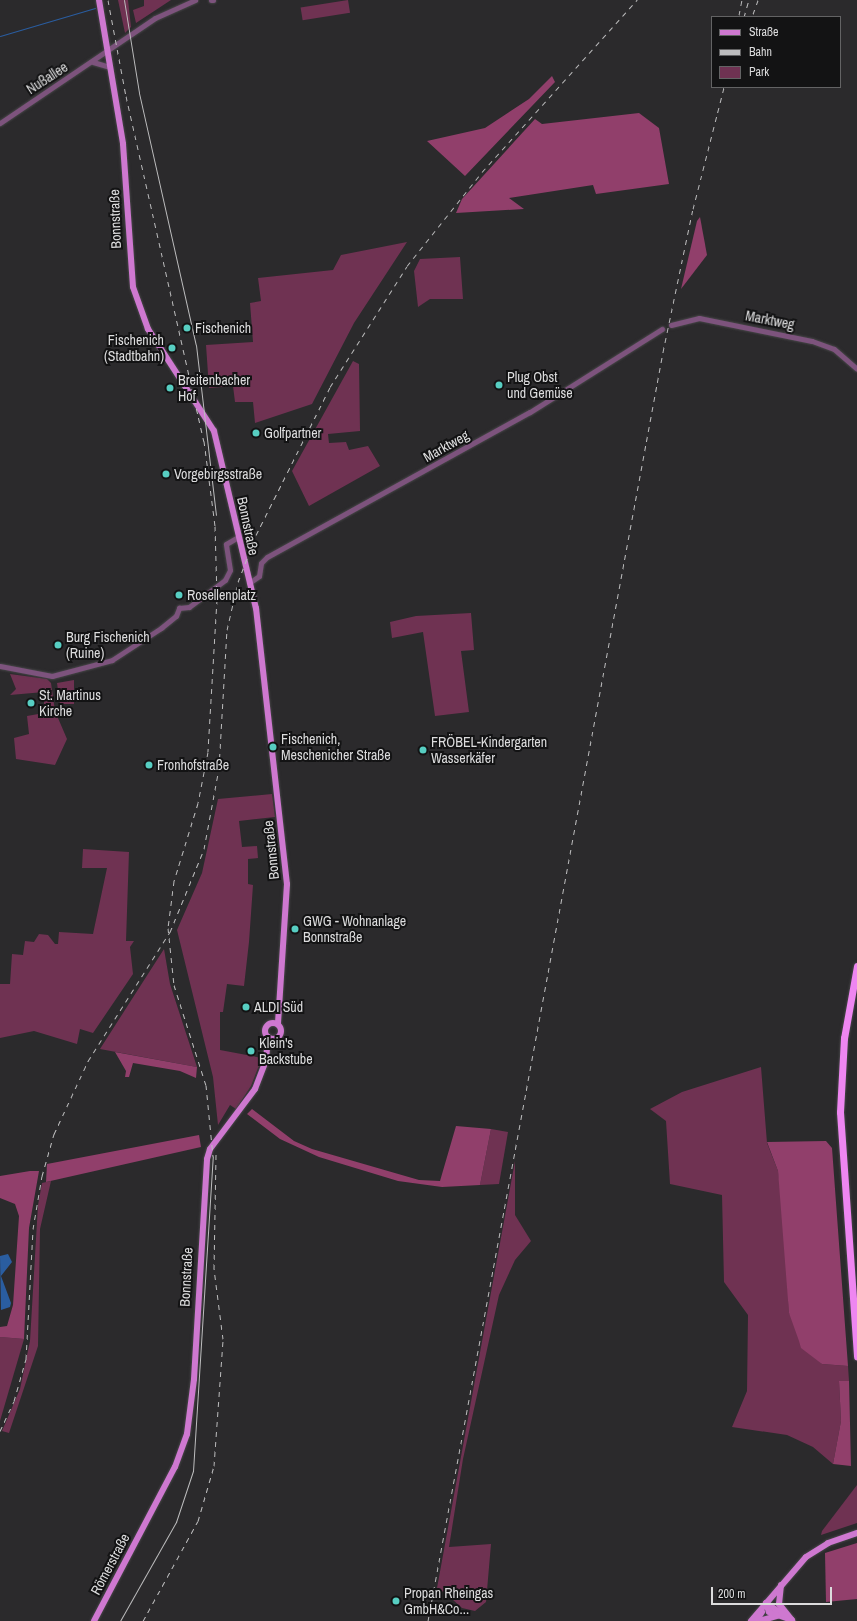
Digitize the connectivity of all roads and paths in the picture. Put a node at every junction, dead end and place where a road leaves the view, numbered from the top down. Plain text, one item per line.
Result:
1 (99, 0) edge
2 (194, 0) edge
3 (187, 1) edge
4 (107, 52) junction
5 (93, 62) junction
6 (110, 68) junction
7 (0, 123) edge
8 (671, 325) dead end
9 (662, 329) dead end
10 (857, 369) edge
11 (238, 537) junction
12 (249, 583) junction
13 (0, 666) edge
14 (857, 966) edge
15 (277, 1008) junction
16 (269, 1024) junction
17 (278, 1024) junction
18 (268, 1037) junction
19 (276, 1038) junction
20 (269, 1048) junction
21 (857, 1356) edge
22 (148, 1518) joint
23 (857, 1533) edge
24 (782, 1581) junction
25 (766, 1603) junction
26 (777, 1616) junction
27 (794, 1620) edge
28 (94, 1621) edge
29 (751, 1621) edge
30 (756, 1621) edge
31 (759, 1621) edge

1 - 4 main road, Bonnstraße
2 - 3 street, Nußallee
3 - 4 street, Nußallee
4 - 5 street, Nußallee
4 - 6 main road, Bonnstraße
5 - 6 street
5 - 7 street, Nußallee
6 - 11 main road, Bonnstraße
8 - 10 street, Marktweg
9 - 12 street, Marktweg
11 - 12 main road, Bonnstraße
11 - 13 street
12 - 15 main road, Bonnstraße
14 - 21 highway
15 - 16 main road, Bonnstraße
15 - 17 main road, Bonnstraße
16 - 17 main road
16 - 18 main road
17 - 19 main road
18 - 19 main road
18 - 20 main road, Bonnstraße
19 - 20 main road, Bonnstraße
20 - 22 main road, Bonnstraße
22 - 28 main road, Römerstraße
23 - 24 main road
24 - 25 main road
24 - 27 main road
25 - 26 main road
25 - 27 main road
25 - 29 main road
25 - 30 main road
26 - 27 main road
26 - 31 main road

